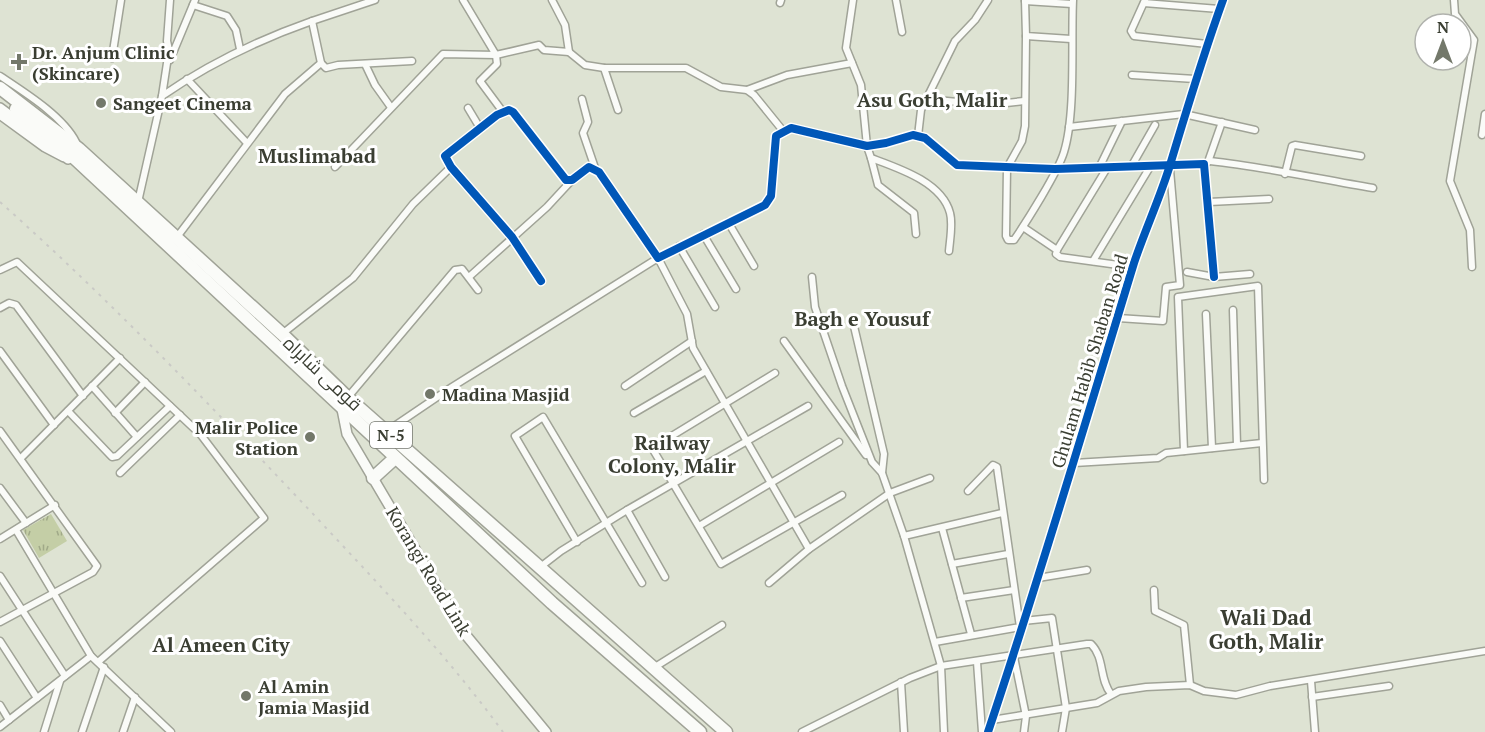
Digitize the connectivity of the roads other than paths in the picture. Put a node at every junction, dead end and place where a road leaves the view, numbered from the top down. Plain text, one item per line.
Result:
1 (121, 0) edge
2 (170, 0) edge
3 (375, 0) edge
4 (463, 0) edge
5 (552, 0) edge
6 (853, 0) edge
7 (896, 0) edge
8 (988, 0) edge
9 (1223, 0) edge
10 (1455, 0) edge
11 (1025, 1) edge
12 (1072, 2) edge
13 (1145, 2) edge
14 (194, 3) edge
15 (1220, 9) junction
16 (312, 21) junction
17 (902, 32) dead end
18 (1026, 36) junction
19 (1071, 39) junction
20 (1207, 44) junction
21 (240, 49) junction
22 (569, 52) junction
23 (496, 55) junction
24 (112, 58) dead end
25 (412, 61) dead end
26 (167, 63) junction
27 (321, 63) junction
28 (852, 63) junction
29 (365, 64) junction
30 (604, 68) junction
31 (1132, 75) dead end
32 (0, 76) edge
33 (188, 79) junction
34 (1195, 79) junction
35 (0, 88) edge
36 (747, 90) junction
37 (162, 96) junction
38 (0, 98) edge
39 (582, 99) dead end
40 (927, 99) junction
41 (1024, 101) junction
42 (390, 106) junction
43 (0, 108) edge
44 (468, 108) dead end
45 (618, 110) dead end
46 (503, 112) junction
47 (1184, 114) junction
48 (1485, 114) edge
49 (0, 116) edge
50 (1122, 121) junction
51 (1222, 122) junction
52 (1155, 125) dead end
53 (1069, 127) junction
54 (480, 128) junction
55 (1255, 130) dead end
56 (784, 132) junction
57 (1482, 135) dead end
58 (57, 136) junction
59 (918, 136) junction
60 (247, 143) junction
61 (867, 146) junction
62 (79, 149) junction
63 (1361, 156) dead end
64 (872, 158) junction
65 (69, 160) junction
66 (1207, 162) junction
67 (1170, 166) junction
68 (335, 167) dead end
69 (451, 167) junction
70 (1131, 167) junction
71 (1150, 167) junction
72 (595, 168) junction
73 (1007, 168) junction
74 (1056, 168) junction
75 (1099, 168) junction
76 (1107, 168) junction
77 (88, 171) junction
78 (1285, 174) junction
79 (572, 180) junction
80 (1373, 188) dead end
81 (1269, 199) dead end
82 (138, 202) junction
83 (1209, 202) junction
84 (728, 222) junction
85 (1023, 227) junction
86 (703, 234) junction
87 (916, 234) dead end
88 (177, 237) junction
89 (512, 237) junction
90 (679, 246) junction
91 (949, 250) dead end
92 (1057, 250) junction
93 (658, 258) junction
94 (1093, 261) junction
95 (754, 266) dead end
96 (1133, 267) junction
97 (1472, 267) dead end
98 (0, 270) edge
99 (1187, 272) dead end
100 (1250, 274) dead end
101 (470, 276) dead end
102 (812, 277) dead end
103 (1214, 277) junction
104 (541, 281) dead end
105 (736, 289) dead end
106 (478, 290) dead end
107 (715, 307) dead end
108 (0, 308) edge
109 (1233, 310) dead end
110 (1206, 314) dead end
111 (1118, 318) junction
112 (853, 322) dead end
113 (282, 334) junction
114 (692, 341) junction
115 (784, 341) dead end
116 (0, 351) edge
117 (120, 358) junction
118 (706, 371) junction
119 (775, 373) dead end
120 (145, 382) junction
121 (92, 386) junction
122 (625, 386) dead end
123 (83, 396) junction
124 (343, 402) junction
125 (726, 405) junction
126 (170, 406) junction
127 (808, 406) dead end
128 (68, 411) junction
129 (115, 412) junction
130 (634, 413) dead end
131 (180, 415) junction
132 (54, 425) junction
133 (0, 430) edge
134 (387, 431) junction
135 (137, 437) junction
136 (839, 442) dead end
137 (747, 443) junction
138 (1262, 443) junction
139 (1237, 445) junction
140 (1212, 448) junction
141 (1184, 451) junction
142 (395, 458) junction
143 (21, 459) junction
144 (872, 462) junction
145 (1074, 463) junction
146 (120, 473) dead end
147 (882, 473) junction
148 (373, 478) junction
149 (930, 478) dead end
150 (1264, 480) dead end
151 (770, 483) junction
152 (674, 485) junction
153 (0, 488) edge
154 (968, 491) dead end
155 (890, 493) junction
156 (842, 495) dead end
157 (55, 505) junction
158 (627, 510) junction
159 (1002, 513) junction
160 (607, 522) junction
161 (792, 522) junction
162 (26, 523) junction
163 (699, 526) junction
164 (942, 528) junction
165 (16, 530) junction
166 (904, 536) junction
167 (0, 539) edge
168 (577, 542) junction
169 (809, 549) junction
170 (1008, 554) junction
171 (951, 564) junction
172 (539, 568) junction
173 (1087, 570) dead end
174 (0, 576) edge
175 (665, 577) dead end
176 (1038, 578) junction
177 (642, 583) dead end
178 (769, 583) dead end
179 (1014, 590) junction
180 (1154, 590) dead end
181 (55, 594) junction
182 (961, 598) junction
183 (22, 611) junction
184 (0, 622) edge
185 (1022, 624) junction
186 (722, 625) dead end
187 (971, 634) junction
188 (0, 641) edge
189 (935, 642) junction
190 (1055, 649) junction
191 (1485, 651) edge
192 (91, 656) junction
193 (1014, 656) junction
194 (98, 662) junction
195 (977, 662) junction
196 (941, 666) junction
197 (104, 667) junction
198 (656, 667) junction
199 (63, 678) junction
200 (1311, 681) junction
201 (902, 682) junction
202 (1190, 685) junction
203 (1389, 686) dead end
204 (1111, 694) junction
205 (135, 697) junction
206 (37, 698) junction
207 (1312, 698) junction
208 (0, 705) edge
209 (1066, 708) junction
210 (1026, 716) junction
211 (9, 720) junction
212 (992, 720) junction
213 (0, 727) edge
214 (163, 729) edge
215 (44, 732) edge
216 (82, 732) edge
217 (123, 732) edge
218 (171, 732) edge
219 (546, 732) edge
220 (700, 732) edge
221 (726, 732) edge
222 (802, 732) edge
223 (904, 732) edge
224 (944, 732) edge
225 (982, 732) edge
226 (988, 732) edge
227 (1024, 732) edge
228 (1062, 732) edge
229 (1315, 732) edge

1 - 24 street
2 - 26 street
3 - 16 street
4 - 23 street
5 - 22 street
6 - 28 street
7 - 17 street
8 - 40 street
9 - 15 street, Ghulam Habib Shaban Road
10 - 97 street
11 - 12 street
11 - 18 street
12 - 19 street
13 - 15 street
13 - 20 street
14 - 21 street
14 - 26 street
15 - 20 street, Ghulam Habib Shaban Road
16 - 21 street
16 - 27 street
18 - 19 street
18 - 41 street
19 - 53 street
20 - 34 street, Ghulam Habib Shaban Road
21 - 33 street
22 - 23 street
22 - 30 street
23 - 42 street
23 - 46 street
25 - 29 street
26 - 37 street
27 - 29 street
27 - 60 street
28 - 36 street
28 - 61 street
29 - 42 street
30 - 36 street
30 - 45 street
31 - 34 street
32 - 62 street
33 - 37 street
33 - 60 street
34 - 47 street, Ghulam Habib Shaban Road
35 - 58 highway, قومی شاہراہ / N-5
36 - 56 street
37 - 82 street
38 - 58 highway, قومی شاہراہ / N-5
39 - 72 street
40 - 41 street
40 - 59 street
41 - 73 street
42 - 68 street
43 - 65 main road
44 - 54 street
46 - 54 street
46 - 79 street
47 - 50 street
47 - 51 street
47 - 67 street, Ghulam Habib Shaban Road
48 - 57 street
49 - 65 street
50 - 53 street
50 - 75 street
51 - 55 street
51 - 66 street
52 - 70 street
53 - 74 street
54 - 69 street
56 - 61 street
56 - 84 street
58 - 62 highway, قومی شاہراہ / N-5
58 - 77 highway, قومی شاہراہ / N-5
59 - 61 street
59 - 73 street
60 - 88 street
61 - 64 street
62 - 82 highway, قومی شاہراہ / N-5
63 - 78 street
64 - 87 street
64 - 91 street
65 - 77 main road
66 - 67 street
66 - 78 street
66 - 83 street
67 - 71 street
67 - 96 street, Ghulam Habib Shaban Road
67 - 111 street
69 - 89 street
69 - 113 street
70 - 71 street
70 - 76 street
71 - 94 street
72 - 79 street
72 - 93 street
73 - 74 street
73 - 85 street
74 - 75 street
74 - 85 street
75 - 76 street
76 - 92 street
77 - 124 highway, قومی شاہراہ / N-5
78 - 80 street
79 - 89 street
81 - 83 street
82 - 88 highway, قومی شاہراہ / N-5
83 - 103 street
84 - 86 street
84 - 95 street
85 - 92 street
86 - 90 street
86 - 105 street
88 - 113 highway, قومی شاہراہ / N-5
89 - 101 street
89 - 104 street
90 - 93 street
90 - 107 street
92 - 94 street
93 - 114 street
93 - 134 street
94 - 96 street
96 - 111 street, Ghulam Habib Shaban Road
98 - 117 street
99 - 103 street
100 - 103 street
102 - 144 street
106 - 124 street
108 - 123 street
109 - 139 street
110 - 140 street
111 - 145 street, Ghulam Habib Shaban Road
112 - 147 street
113 - 124 highway, قومی شاہراہ / N-5
114 - 118 street
114 - 122 street
115 - 144 street
116 - 132 street
117 - 120 street
117 - 121 street
118 - 125 street
118 - 130 street
119 - 125 street
120 - 126 street
120 - 129 street
121 - 123 street
121 - 129 street
123 - 128 street
124 - 134 highway, قومی شاہراہ / N-5
124 - 142 highway, قومی شاہراہ / N-5
124 - 148 main road, Korangi Road Link
125 - 137 street
125 - 152 street
126 - 131 street
126 - 135 street
127 - 137 street
128 - 132 street
128 - 135 street
129 - 135 street
131 - 146 street
131 - 194 street
132 - 143 street
133 - 143 street
134 - 172 highway, قومی شاہراہ / N-5
136 - 151 street
137 - 151 street
137 - 152 street
138 - 139 street
138 - 141 street
138 - 150 street
139 - 140 street
140 - 141 street
141 - 145 street
142 - 148 highway
142 - 220 highway, قومی شاہراہ / N-5
143 - 157 street
144 - 147 street
145 - 176 street, Ghulam Habib Shaban Road
147 - 155 street
148 - 219 main road, Korangi Road Link
149 - 155 street
151 - 161 street
151 - 163 street
152 - 158 street
152 - 163 street
153 - 162 street
154 - 159 street
155 - 166 street
155 - 169 street
156 - 161 street
157 - 162 street
157 - 181 street
158 - 160 street
158 - 175 street
159 - 164 street
159 - 170 street
160 - 168 street
160 - 168 street
160 - 177 street
161 - 163 street
161 - 169 street
162 - 165 street
164 - 166 street
164 - 171 street
165 - 167 street
165 - 181 street
166 - 189 street
168 - 172 street
169 - 178 street
170 - 171 street
170 - 179 street
171 - 182 street
172 - 198 highway, قومی شاہراہ / N-5
173 - 176 street
174 - 183 street
176 - 185 street, Ghulam Habib Shaban Road
179 - 182 street
179 - 185 street
180 - 202 street
181 - 183 street
181 - 192 street
182 - 187 street
183 - 184 street
183 - 199 street
185 - 187 street
185 - 190 street
185 - 193 street, Ghulam Habib Shaban Road
186 - 198 street
187 - 189 street
188 - 206 street
189 - 196 street
190 - 193 street
190 - 204 street
190 - 209 street
191 - 200 street
192 - 194 street
192 - 199 street
193 - 195 street
193 - 210 street
193 - 212 street, Ghulam Habib Shaban Road
194 - 197 street
195 - 196 street
195 - 225 street
196 - 201 street
196 - 224 street
197 - 205 street
197 - 216 street
198 - 221 highway, قومی شاہراہ / N-5
199 - 206 street
199 - 215 street
200 - 202 street
200 - 207 street
201 - 222 street
201 - 223 street
202 - 204 street
203 - 207 street
204 - 209 street
205 - 214 street
205 - 217 street
206 - 211 street
207 - 229 street
208 - 211 street
209 - 210 street
209 - 228 street
210 - 212 street
210 - 227 street
211 - 213 street
212 - 226 street, Ghulam Habib Shaban Road
214 - 218 street

